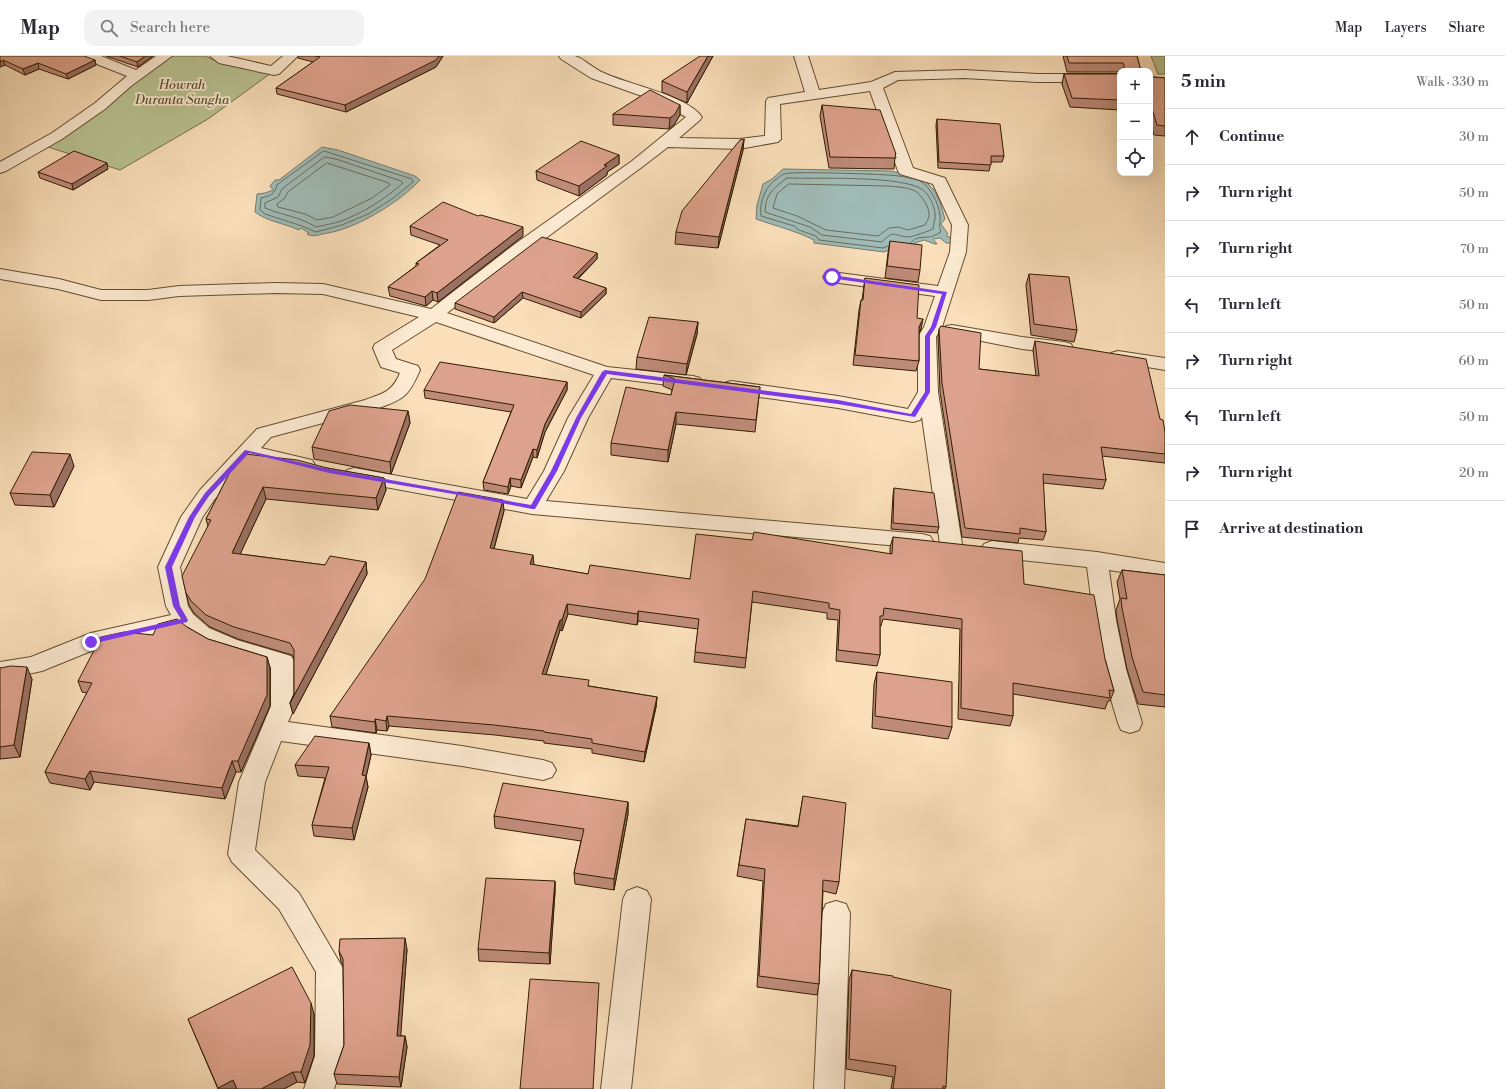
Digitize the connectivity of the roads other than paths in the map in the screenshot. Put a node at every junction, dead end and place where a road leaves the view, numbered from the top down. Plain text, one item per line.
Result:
1 (89, 56) edge
2 (165, 56) edge
3 (217, 56) edge
4 (291, 56) edge
5 (566, 56) edge
6 (801, 56) edge
7 (137, 75) junction
8 (1117, 78) edge
9 (875, 86) junction
10 (813, 95) junction
11 (664, 142) junction
12 (0, 168) edge
13 (0, 274) edge
14 (832, 277) dead end
15 (945, 292) junction
16 (434, 314) junction
17 (933, 327) junction
18 (1079, 350) edge
19 (1102, 354) edge
20 (1165, 364) edge
21 (605, 372) junction
22 (928, 392) junction
23 (247, 451) junction
24 (532, 507) junction
25 (950, 544) junction
26 (1097, 560) junction
27 (1165, 571) edge
28 (185, 620) junction
29 (0, 671) edge
30 (1130, 723) dead end
31 (273, 730) junction
32 (543, 770) dead end
33 (637, 899) dead end
34 (836, 913) dead end
35 (319, 1089) edge
36 (616, 1089) edge
37 (829, 1089) edge

1 - 7 street
2 - 7 street
3 - 4 street
5 - 11 street
6 - 10 street
7 - 12 street
8 - 9 street
9 - 10 street
9 - 15 street
10 - 11 street
11 - 16 street
13 - 16 street
14 - 15 street
15 - 17 street
16 - 21 street
16 - 23 street
17 - 18 street
17 - 22 street
19 - 20 street
21 - 22 street
21 - 24 street
22 - 25 street
23 - 24 street
23 - 28 street
24 - 25 street
25 - 26 street
26 - 27 street
26 - 30 street
28 - 29 street
28 - 31 street
31 - 32 street
31 - 35 street
33 - 36 street
34 - 37 street

